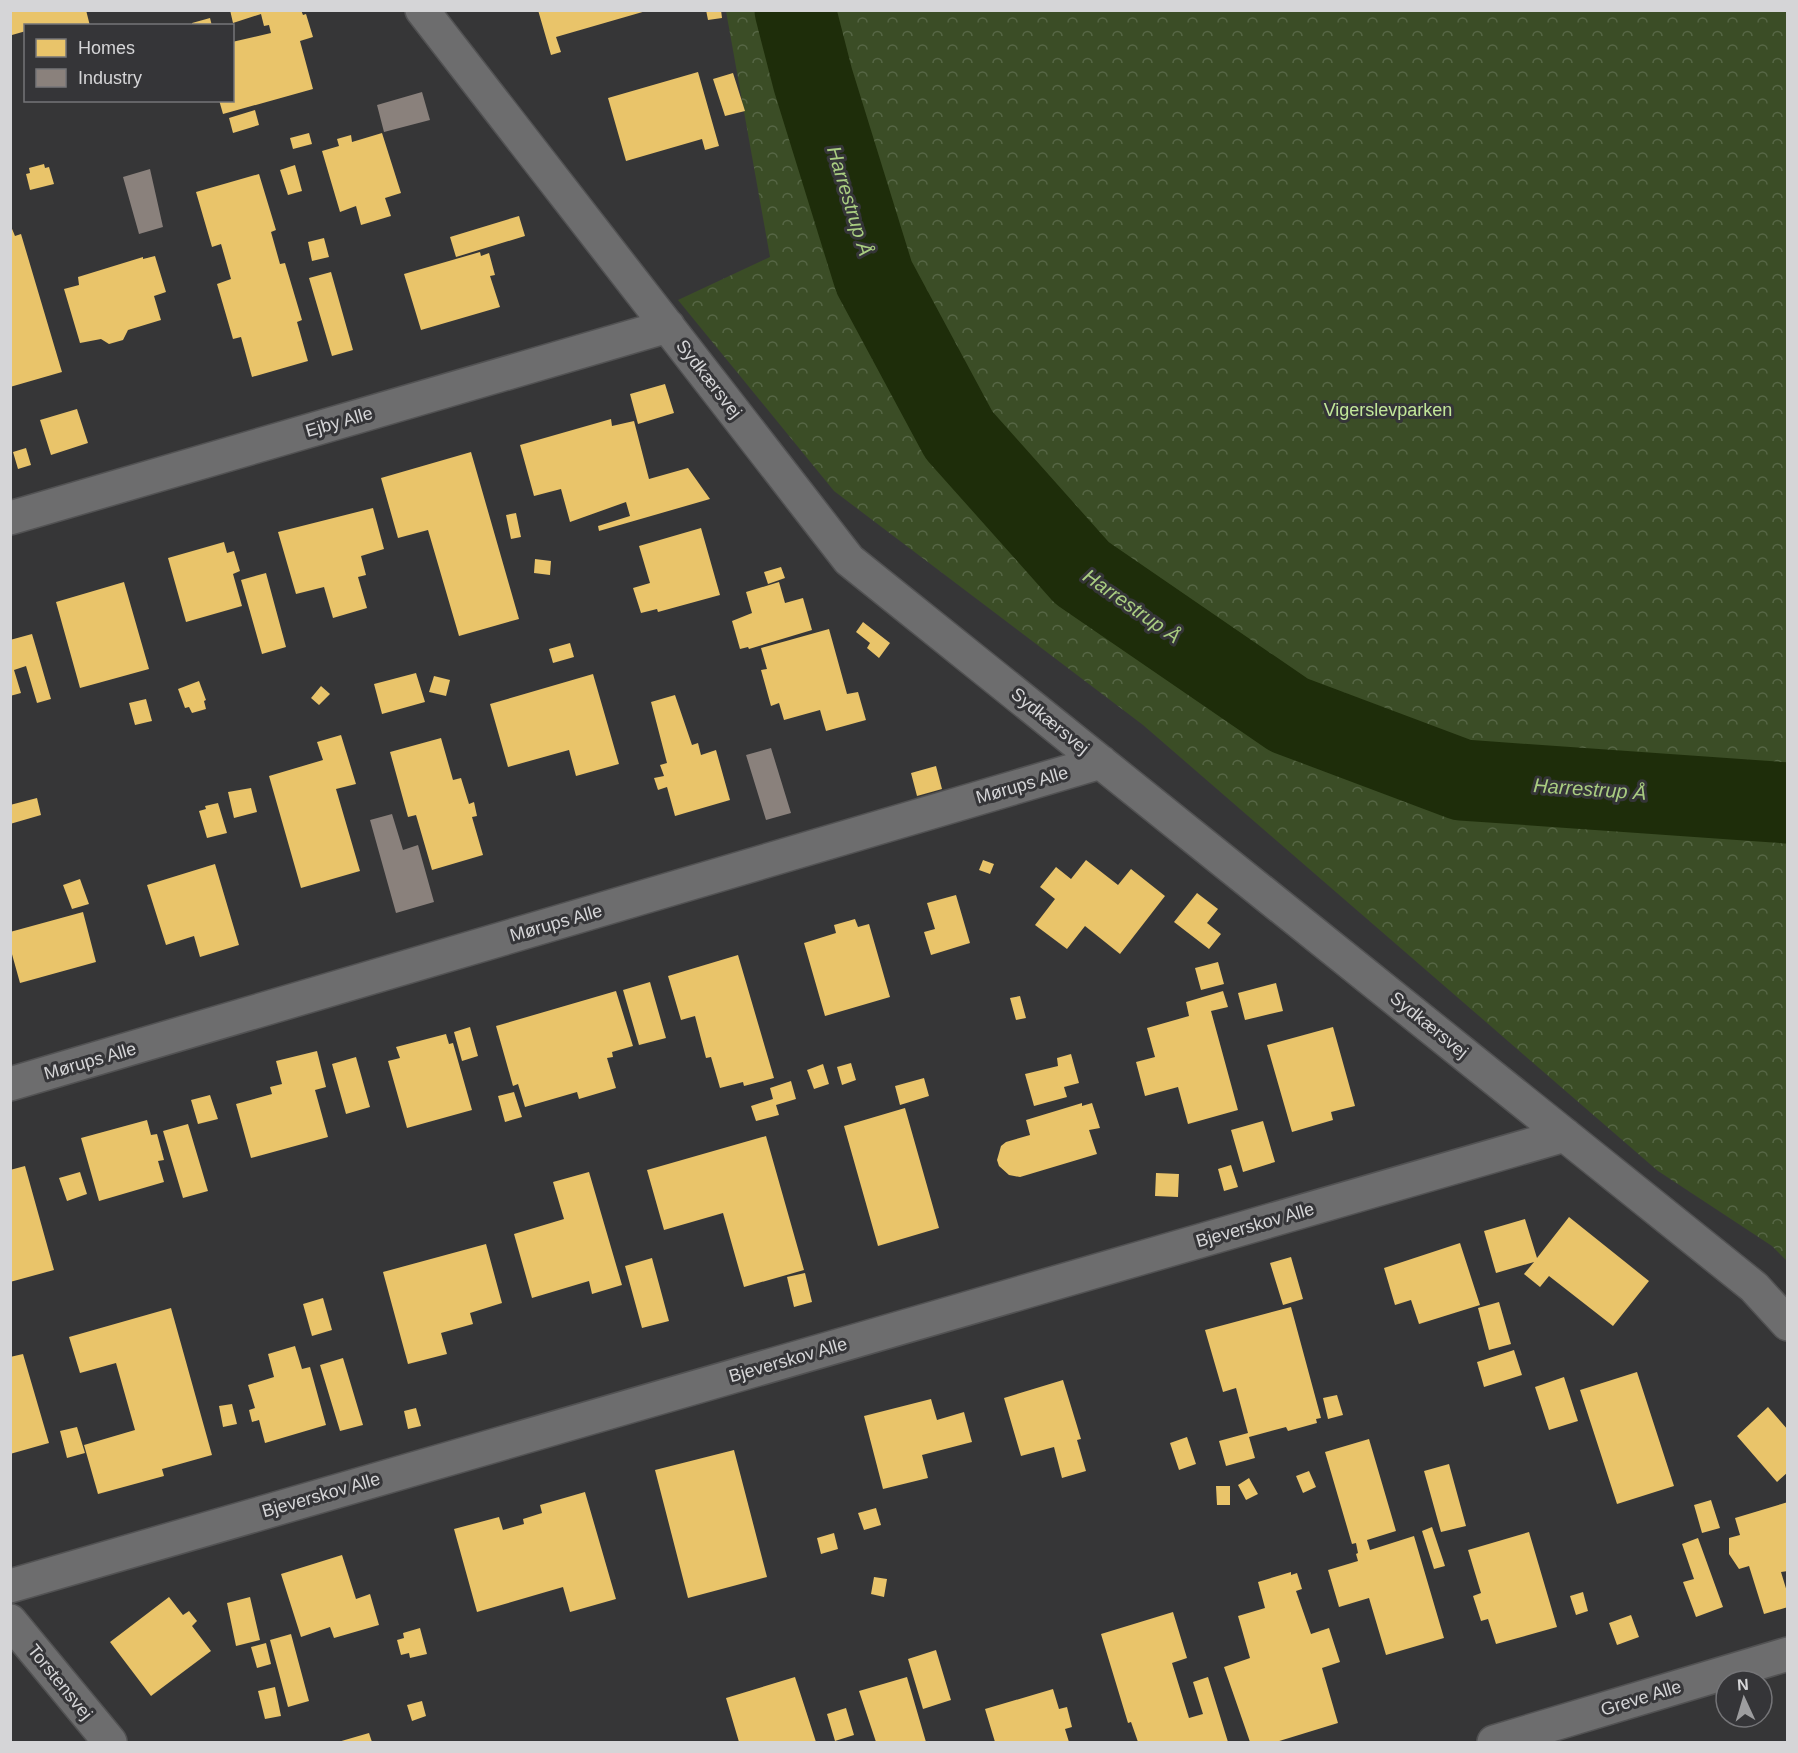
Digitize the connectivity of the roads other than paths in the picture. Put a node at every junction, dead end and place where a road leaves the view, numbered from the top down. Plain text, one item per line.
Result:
1 (422, 10) edge
2 (668, 326) junction
3 (10, 518) edge
4 (1101, 762) junction
5 (10, 1084) edge
6 (1565, 1135) junction
7 (1788, 1324) edge
8 (10, 1586) edge
9 (10, 1621) edge
10 (1788, 1654) edge
11 (110, 1743) edge
12 (1494, 1743) edge

1 - 2 street, Sydkærsvej
2 - 3 street, Ejby Alle
2 - 4 street, Sydkærsvej
4 - 5 street, Mørups Alle
4 - 6 street, Sydkærsvej
6 - 7 street, Sydkærsvej
6 - 8 street, Bjeverskov Alle
9 - 11 street, Torstensvej
10 - 12 street, Greve Alle

